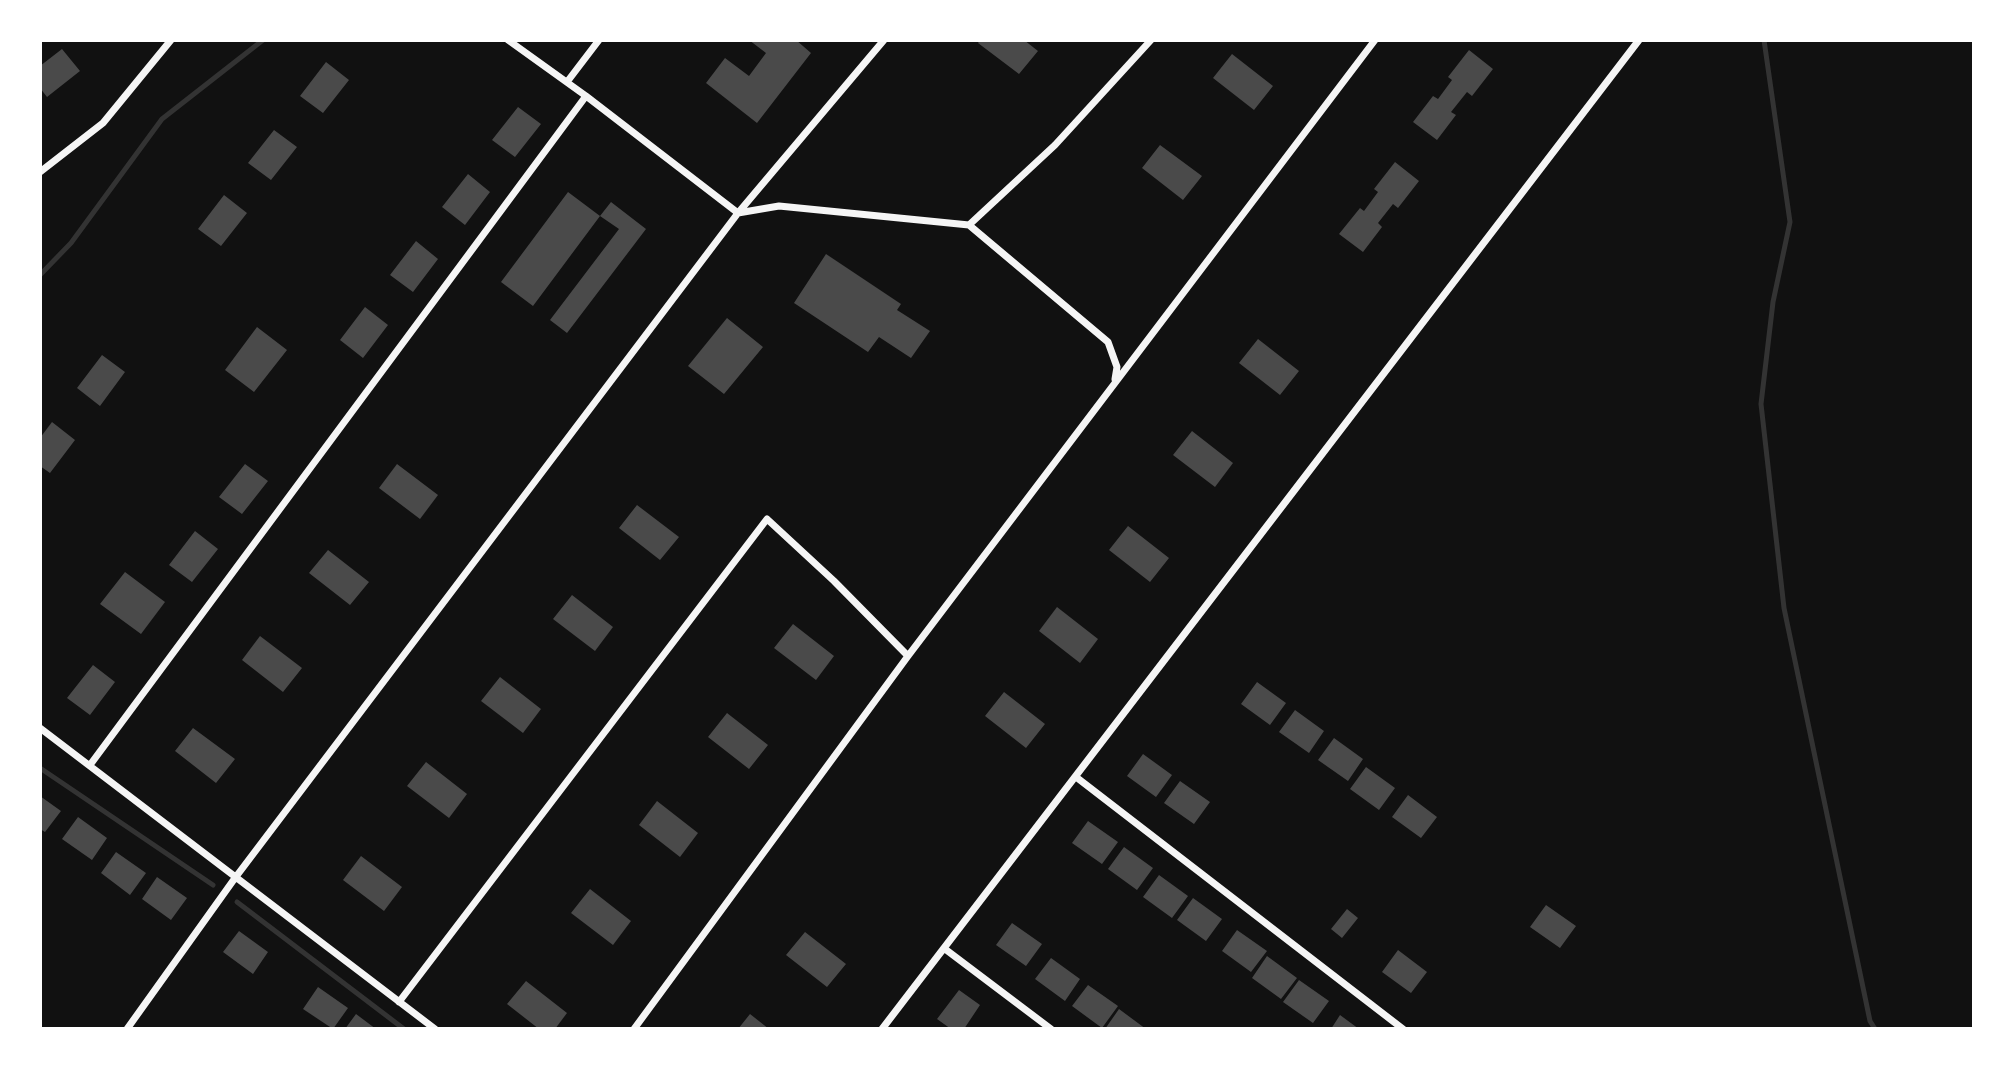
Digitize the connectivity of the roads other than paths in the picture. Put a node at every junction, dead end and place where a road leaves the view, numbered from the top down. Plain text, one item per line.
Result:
1 (171, 40) edge
2 (508, 40) edge
3 (599, 40) edge
4 (884, 40) edge
5 (1151, 40) edge
6 (1375, 40) edge
7 (1639, 40) edge
8 (567, 82) junction
9 (586, 96) junction
10 (40, 172) edge
11 (738, 213) junction
12 (969, 225) junction
13 (1115, 382) junction
14 (908, 656) junction
15 (40, 728) edge
16 (90, 765) junction
17 (1076, 777) junction
18 (235, 878) junction
19 (945, 948) junction
20 (399, 1002) junction
21 (127, 1029) edge
22 (435, 1029) edge
23 (634, 1029) edge
24 (882, 1029) edge
25 (1051, 1029) edge
26 (1403, 1029) edge

1 - 10 street
2 - 8 street
3 - 8 street
4 - 11 street
5 - 12 street
6 - 13 street
7 - 17 street
8 - 9 street
9 - 11 street
9 - 16 street
11 - 12 street
11 - 18 street
12 - 13 street
13 - 14 street
14 - 20 street
14 - 23 street
15 - 16 street
16 - 18 street
17 - 19 street
17 - 26 street
18 - 20 street
18 - 21 street
19 - 24 street
19 - 25 street
20 - 22 street

